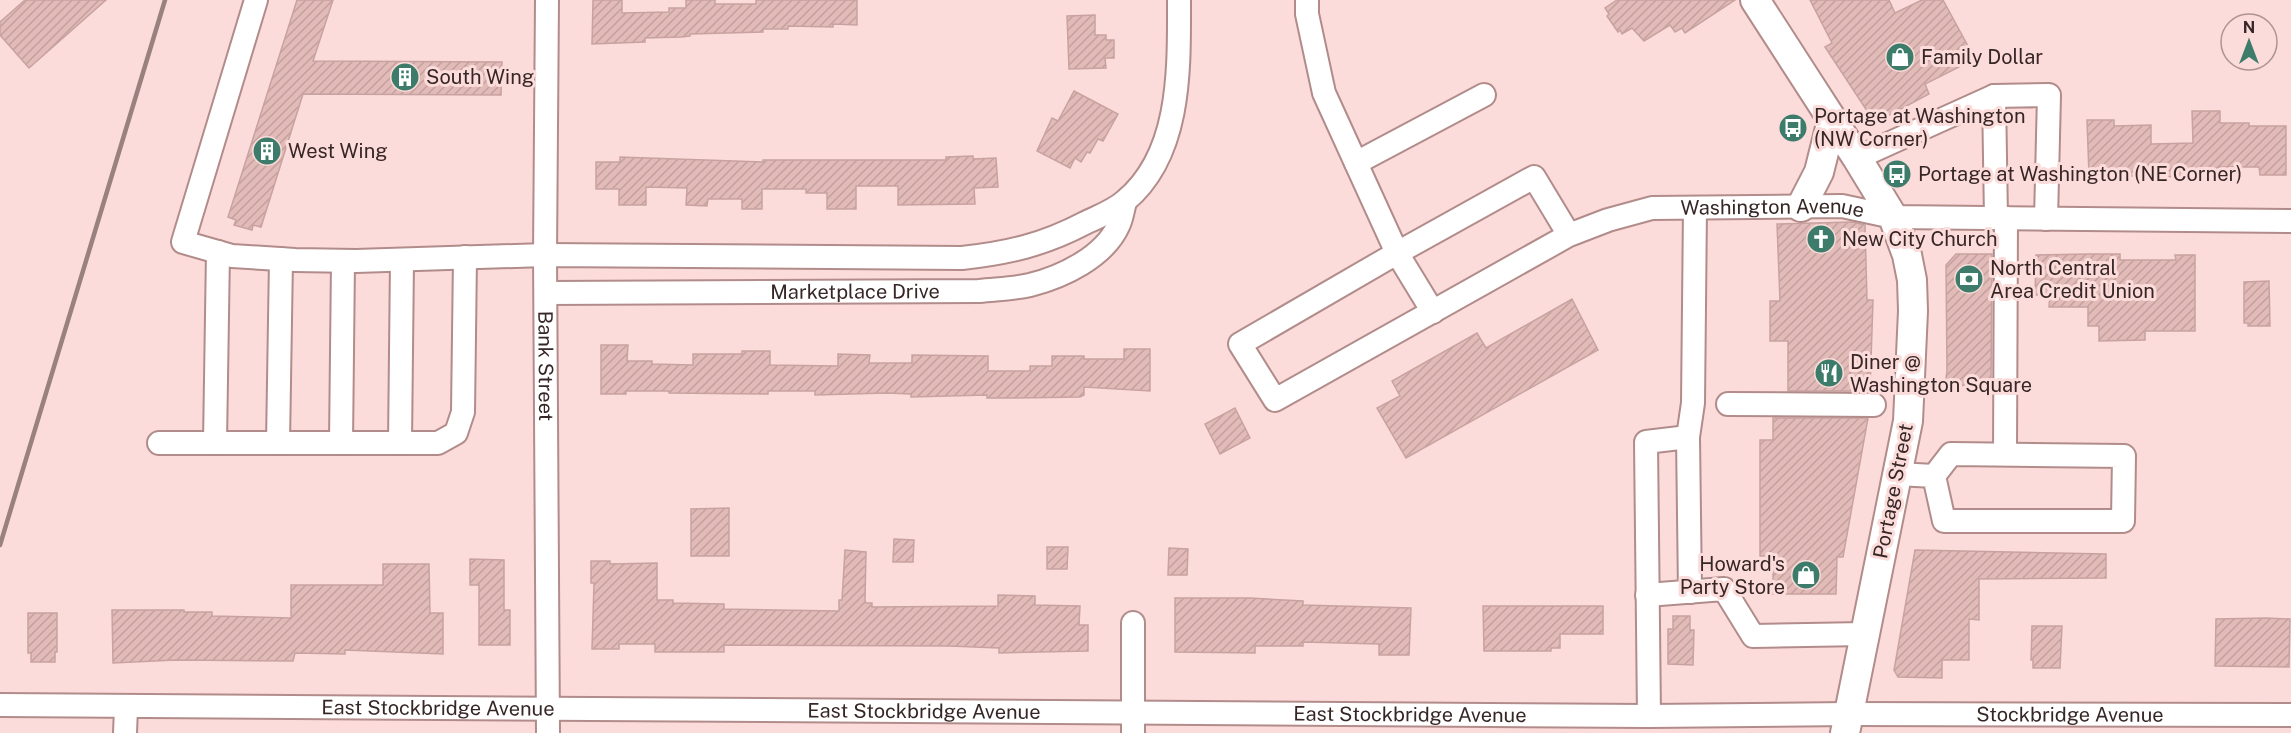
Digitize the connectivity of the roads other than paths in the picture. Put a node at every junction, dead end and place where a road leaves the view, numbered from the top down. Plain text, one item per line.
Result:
1 (256, 0) edge
2 (547, 0) edge
3 (1179, 0) edge
4 (1307, 0) edge
5 (1755, 0) edge
6 (1484, 95) dead end
7 (1995, 96) junction
8 (1832, 120) junction
9 (1857, 158) junction
10 (1356, 164) junction
11 (1125, 202) junction
12 (1801, 207) junction
13 (1695, 208) junction
14 (1893, 217) junction
15 (2001, 218) junction
16 (2046, 219) junction
17 (2291, 221) edge
18 (1574, 233) junction
19 (218, 252) junction
20 (1397, 253) junction
21 (545, 255) junction
22 (465, 257) junction
23 (281, 259) junction
24 (402, 260) junction
25 (343, 261) junction
26 (546, 292) junction
27 (1432, 312) junction
28 (1728, 404) dead end
29 (1874, 405) dead end
30 (1688, 437) junction
31 (159, 443) dead end
32 (215, 443) junction
33 (278, 443) junction
34 (341, 443) junction
35 (400, 443) junction
36 (2005, 454) junction
37 (1897, 474) junction
38 (1934, 476) junction
39 (1690, 592) junction
40 (1647, 595) junction
41 (1133, 623) dead end
42 (1864, 634) junction
43 (0, 705) edge
44 (126, 708) junction
45 (548, 709) junction
46 (2291, 716) edge
47 (1664, 722) edge
48 (1133, 723) edge
49 (1622, 724) edge
50 (1710, 724) edge
51 (1847, 724) edge
52 (1996, 724) edge
53 (124, 733) edge
54 (548, 733) edge

1 - 19 street, Marketplace Drive
2 - 21 street, Bank Street
3 - 11 street, Marketplace Drive
4 - 10 street
5 - 8 main road, Portage Street
6 - 10 street
7 - 9 street
7 - 15 street
7 - 16 street
8 - 9 main road, Portage Street
8 - 12 main road
9 - 14 main road, Portage Street
10 - 20 street
11 - 21 street, Marketplace Drive
11 - 26 street, Marketplace Drive
12 - 13 street, Washington Avenue
12 - 14 street, Washington Avenue
13 - 18 street, Washington Avenue
13 - 30 street
14 - 15 street, Washington Avenue
14 - 37 main road, Portage Street
15 - 16 street, Washington Avenue
15 - 36 street
16 - 17 street, Washington Avenue
18 - 20 street
18 - 27 street, Washington Avenue
19 - 23 street, Marketplace Drive
19 - 32 street
20 - 27 street
20 - 27 street, Washington Avenue
21 - 22 street, Marketplace Drive
21 - 26 street, Bank Street
22 - 24 street, Marketplace Drive
22 - 35 street
23 - 25 street, Marketplace Drive
23 - 33 street
24 - 25 street, Marketplace Drive
24 - 35 street
25 - 34 street
26 - 45 street, Bank Street
28 - 29 street
30 - 39 street
30 - 40 street
31 - 32 street
32 - 33 street
33 - 34 street
34 - 35 street
36 - 38 street
36 - 38 street
37 - 38 street
37 - 42 main road, Portage Street
39 - 40 street
39 - 42 street
40 - 47 street
41 - 48 street
42 - 51 main road, Portage Street
43 - 44 street, East Stockbridge Avenue
44 - 45 street, East Stockbridge Avenue
44 - 53 street
45 - 48 street, East Stockbridge Avenue
45 - 54 street, Bank Street
46 - 52 street, Stockbridge Avenue
47 - 49 street, East Stockbridge Avenue
47 - 50 street, East Stockbridge Avenue
48 - 49 street, East Stockbridge Avenue
50 - 51 street, East Stockbridge Avenue
51 - 52 street, Stockbridge Avenue

